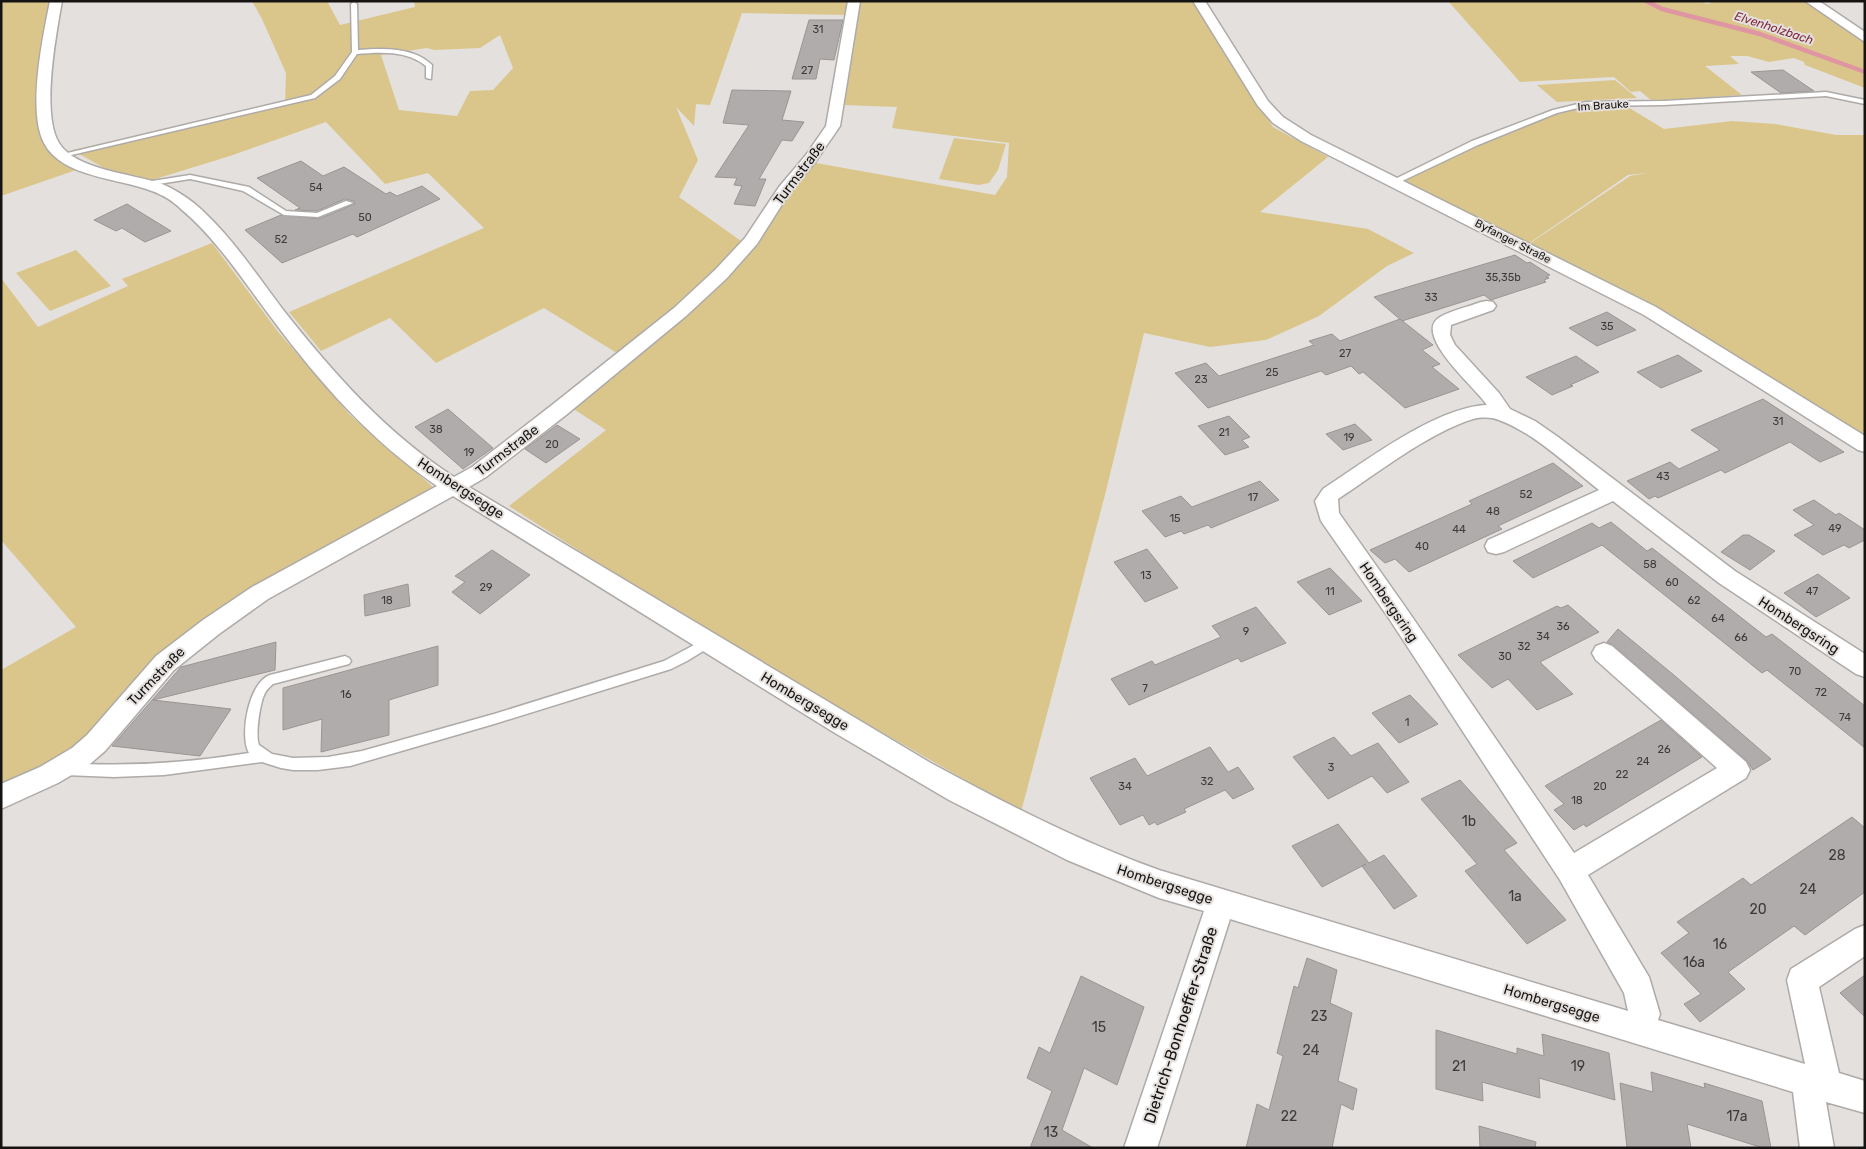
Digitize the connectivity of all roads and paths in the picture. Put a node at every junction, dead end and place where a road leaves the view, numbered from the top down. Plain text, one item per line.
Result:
1 (56, 1) edge
2 (854, 1) edge
3 (1199, 1) edge
4 (1811, 1) edge
5 (354, 4) dead end
6 (1865, 38) edge
7 (355, 52) junction
8 (429, 78) dead end
9 (1865, 102) edge
10 (63, 155) junction
11 (1394, 181) junction
12 (146, 184) junction
13 (349, 203) dead end
14 (1487, 306) dead end
15 (1503, 414) junction
16 (1865, 445) edge
17 (453, 486) junction
18 (1614, 492) junction
19 (1496, 546) dead end
20 (709, 642) junction
21 (1604, 653) dead end
22 (345, 660) dead end
23 (1865, 667) edge
24 (262, 756) junction
25 (59, 769) junction
26 (1, 797) edge
27 (1570, 871) junction
28 (1221, 902) junction
29 (1865, 939) edge
30 (1638, 1029) junction
31 (1817, 1084) junction
32 (1865, 1097) edge
33 (1140, 1148) edge
34 (1817, 1148) edge

1 - 10 street, Hombergsegge
2 - 17 street, Turmstraße
3 - 11 street, Byfanger Straße
4 - 6 street
5 - 7 lane
7 - 8 lane
7 - 10 lane
9 - 11 lane, Im Brauke
10 - 12 street, Hombergsegge
11 - 16 street, Byfanger Straße
12 - 13 lane
12 - 17 street, Hombergsegge
14 - 15 street, Hombergsring
15 - 18 street, Hombergsring
15 - 27 street, Hombergsring
17 - 20 street, Hombergsegge
17 - 25 street, Turmstraße
18 - 19 street
18 - 23 street, Hombergsring
20 - 24 lane
20 - 28 street, Hombergsegge
21 - 27 street
22 - 24 lane
24 - 25 lane
25 - 26 street, Turmstraße
27 - 30 street, Hombergsring
28 - 30 street, Hombergsegge
28 - 33 street, Dietrich-Bonhoeffer-Straße
29 - 31 street
30 - 31 street, Hombergsegge
31 - 32 street, Hombergsegge
31 - 34 street

